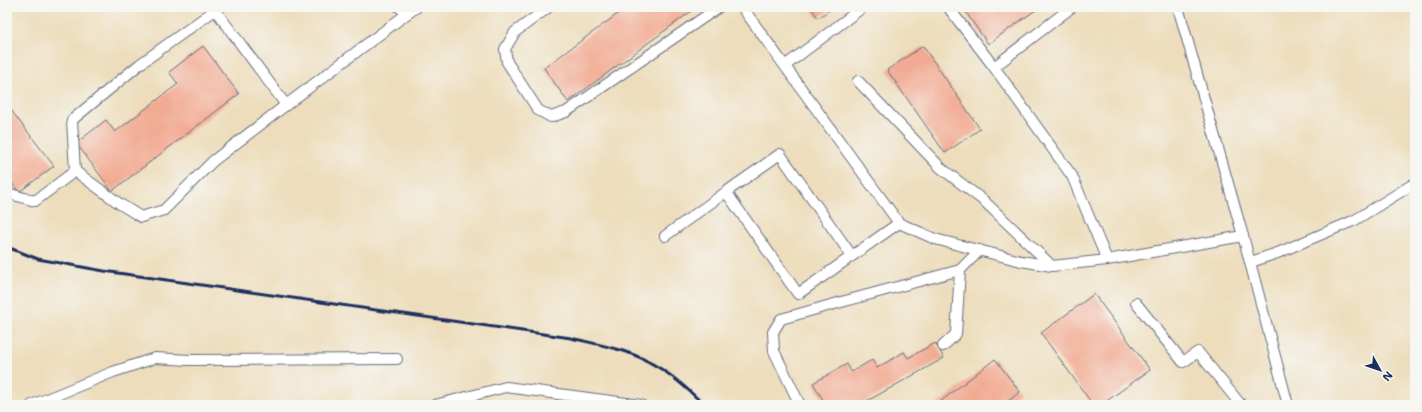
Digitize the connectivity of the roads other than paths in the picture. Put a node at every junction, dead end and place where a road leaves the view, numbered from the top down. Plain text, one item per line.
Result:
1 (399, 7) edge
2 (417, 7) edge
3 (549, 7) edge
4 (719, 7) edge
5 (742, 7) edge
6 (862, 7) edge
7 (948, 7) edge
8 (1072, 7) edge
9 (1178, 7) edge
10 (214, 8) edge
11 (408, 13) junction
12 (786, 65) junction
13 (994, 67) junction
14 (858, 81) dead end
15 (286, 105) junction
16 (75, 171) junction
17 (1415, 183) edge
18 (726, 192) junction
19 (7, 193) edge
20 (899, 223) junction
21 (665, 236) dead end
22 (1243, 236) junction
23 (980, 250) junction
24 (852, 256) junction
25 (1107, 260) junction
26 (1251, 262) junction
27 (1052, 266) junction
28 (960, 270) junction
29 (1136, 303) dead end
30 (943, 346) dead end
31 (398, 359) dead end
32 (32, 405) edge
33 (435, 405) edge
34 (641, 405) edge
35 (800, 405) edge
36 (1241, 405) edge
37 (1288, 405) edge

1 - 11 lane
2 - 11 lane
3 - 4 lane
5 - 12 lane
6 - 12 lane
7 - 13 lane
8 - 13 lane
9 - 22 lane
10 - 15 lane
10 - 16 lane
11 - 15 lane
12 - 20 lane
13 - 25 lane
14 - 27 lane
15 - 16 lane
16 - 19 lane
17 - 26 lane
18 - 21 lane
18 - 24 lane
18 - 24 lane
20 - 23 lane
20 - 24 lane
22 - 25 lane
22 - 26 lane
23 - 27 lane
23 - 28 lane
25 - 27 lane
26 - 37 lane
28 - 30 lane
28 - 35 lane
29 - 36 lane
31 - 32 lane
33 - 34 lane

